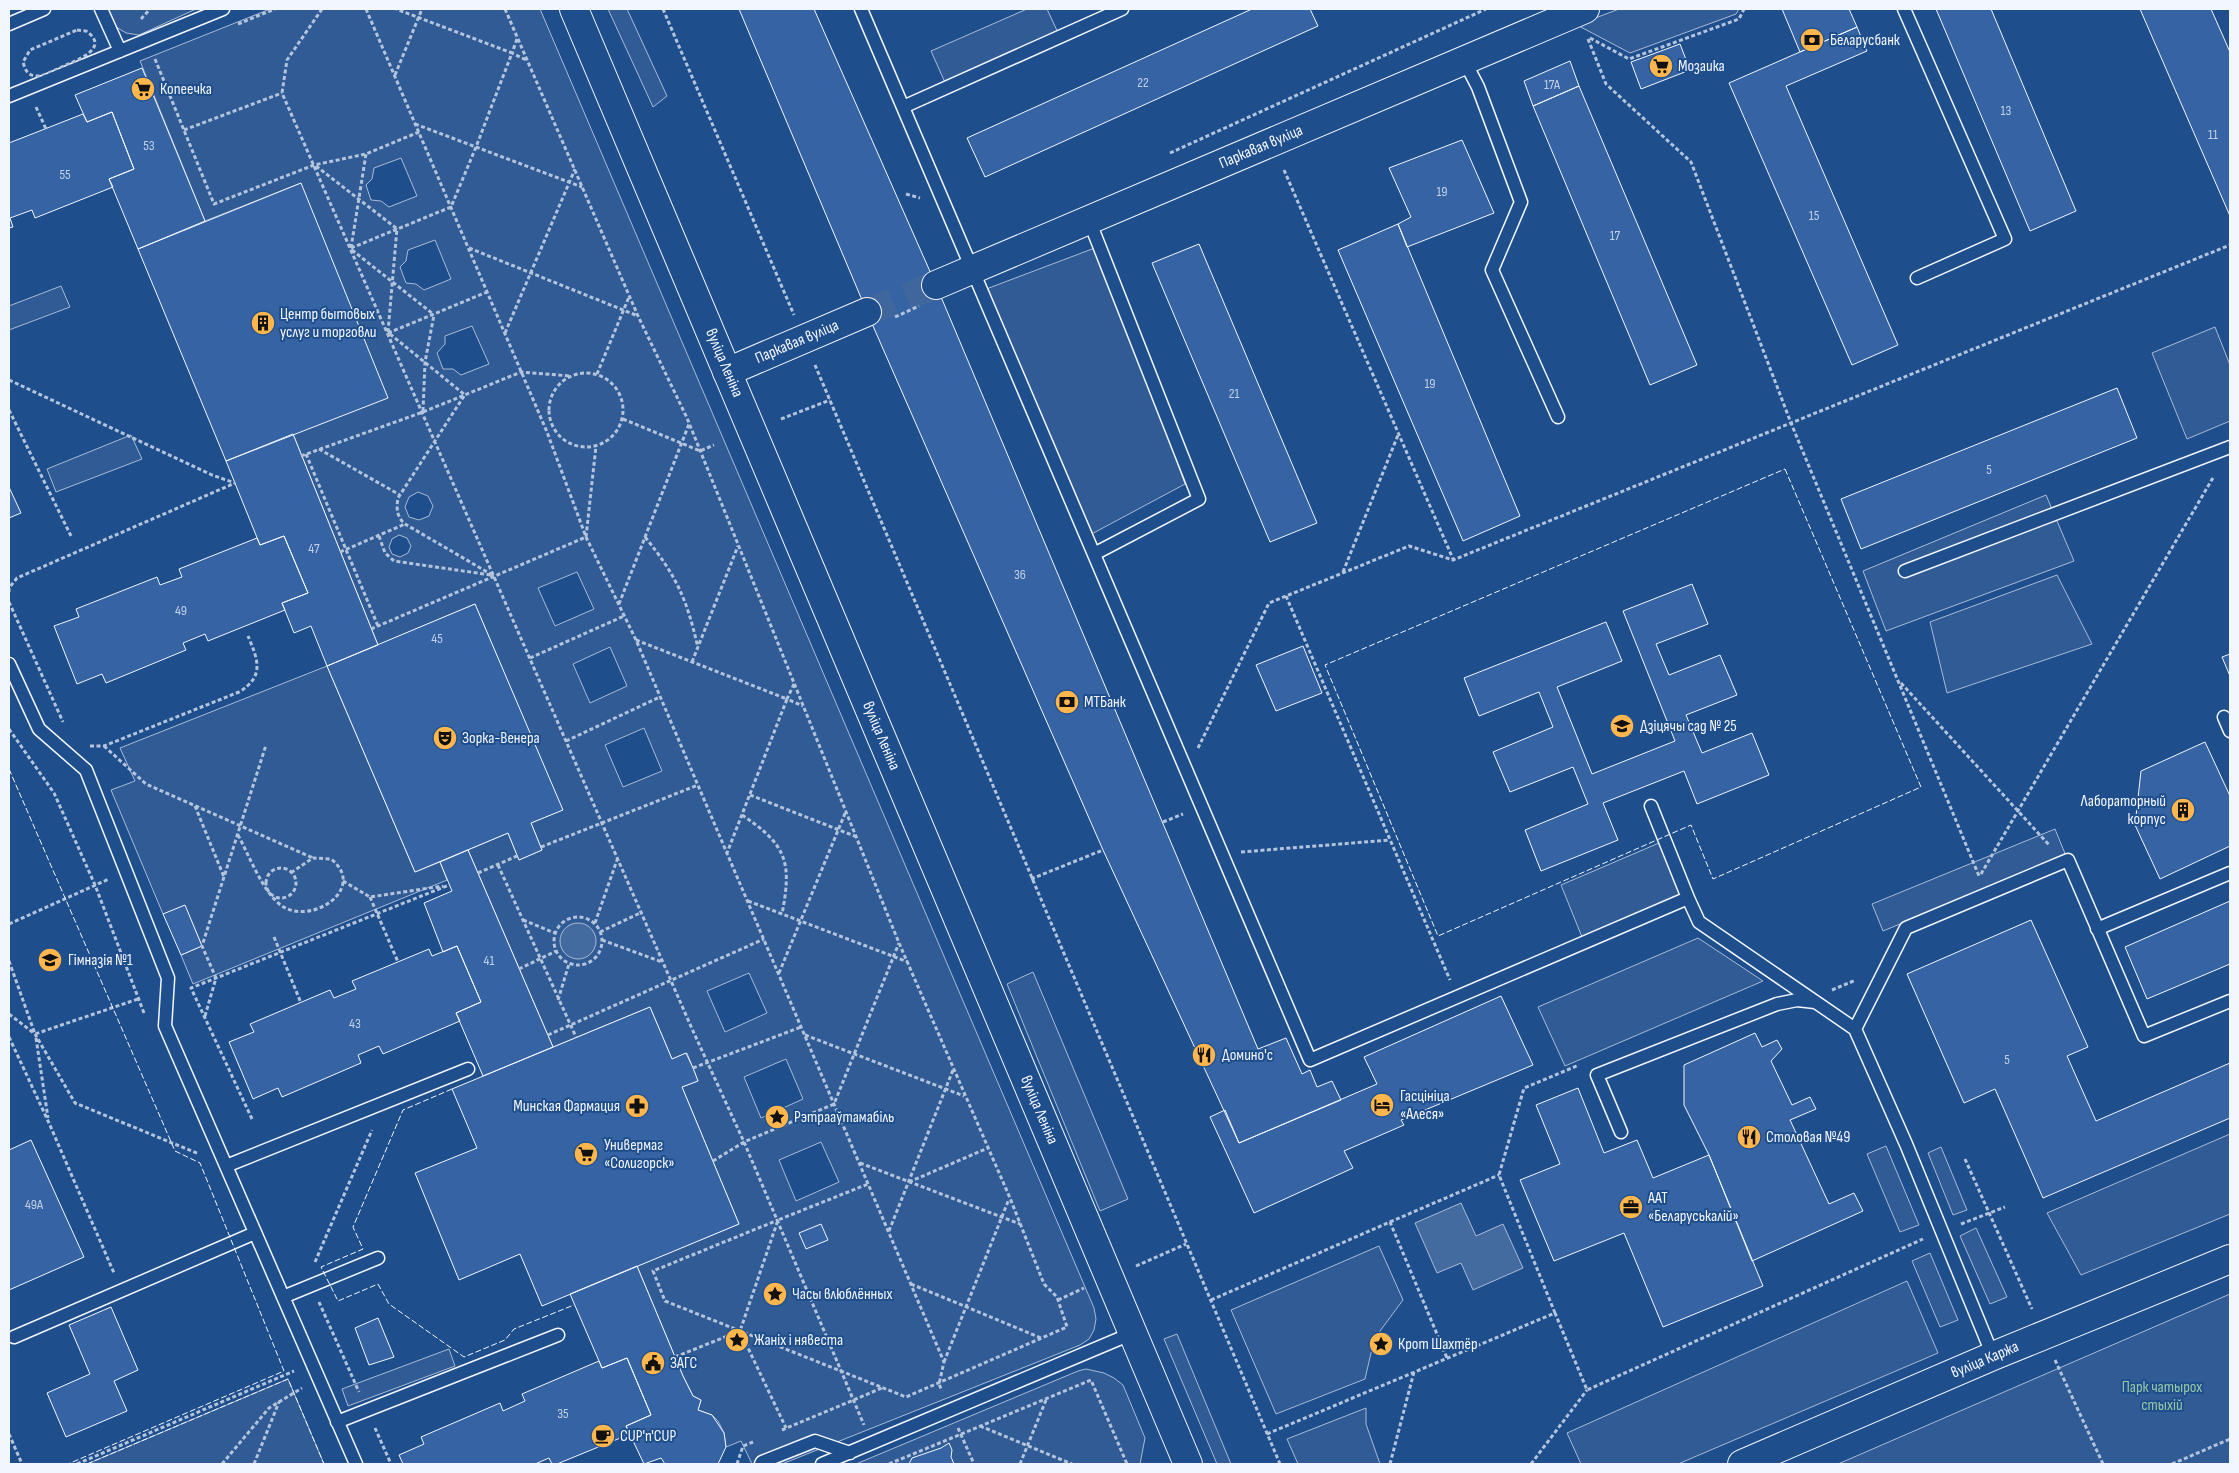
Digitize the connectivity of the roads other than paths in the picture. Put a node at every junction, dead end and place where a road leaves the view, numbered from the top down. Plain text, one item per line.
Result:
1 (44, 9) edge
2 (101, 9) edge
3 (223, 9) edge
4 (574, 9) edge
5 (861, 9) edge
6 (1122, 9) edge
7 (1904, 9) edge
8 (1581, 10) edge
9 (9, 24) edge
10 (120, 51) junction
11 (1464, 60) junction
12 (9, 96) edge
13 (903, 107) junction
14 (1089, 220) junction
15 (972, 270) junction
16 (1917, 278) dead end
17 (936, 285) tunnel mouth
18 (868, 312) tunnel mouth
19 (727, 372) junction
20 (1558, 417) dead end
21 (2230, 447) edge
22 (1094, 554) junction
23 (1905, 571) dead end
24 (9, 664) edge
25 (12, 680) edge
26 (2224, 717) dead end
27 (2230, 730) edge
28 (1651, 806) dead end
29 (2230, 873) edge
30 (1688, 898) junction
31 (2097, 929) junction
32 (2230, 1001) edge
33 (1818, 1002) junction
34 (1855, 1028) junction
35 (468, 1069) dead end
36 (1622, 1132) dead end
37 (226, 1166) junction
38 (256, 1233) junction
39 (378, 1258) dead end
40 (2230, 1259) edge
41 (283, 1297) junction
42 (1133, 1333) junction
43 (558, 1335) dead end
44 (14, 1338) dead end
45 (1993, 1356) junction
46 (337, 1422) junction
47 (850, 1453) junction
48 (356, 1464) edge
49 (761, 1464) edge
50 (822, 1464) edge
51 (1188, 1464) edge
52 (1742, 1464) edge

1 - 9 lane
2 - 10 lane
3 - 10 lane
4 - 19 main road, вуліца Леніна
5 - 13 lane
6 - 13 lane
7 - 16 lane
8 - 11 main road, Паркавая вуліца
10 - 12 lane
11 - 14 main road, Паркавая вуліца
11 - 20 lane
13 - 15 lane
14 - 15 main road, Паркавая вуліца
14 - 22 lane
15 - 17 main road, Паркавая вуліца
15 - 22 lane
18 - 19 main road, Паркавая вуліца
19 - 42 main road, вуліца Леніна
21 - 23 lane
22 - 30 lane
24 - 25 lane
25 - 37 lane
26 - 27 lane
28 - 30 lane
29 - 31 lane
30 - 33 lane
31 - 32 lane
31 - 34 lane
33 - 34 lane
33 - 36 lane
34 - 45 lane
35 - 37 lane
37 - 38 lane
38 - 41 lane
38 - 44 lane
39 - 41 lane
40 - 45 main road, вуліца Каржа
41 - 46 lane
42 - 47 lane
42 - 51 main road, вуліца Леніна
43 - 46 lane
45 - 52 main road, вуліца Каржа
46 - 48 lane
47 - 49 lane
47 - 50 lane

